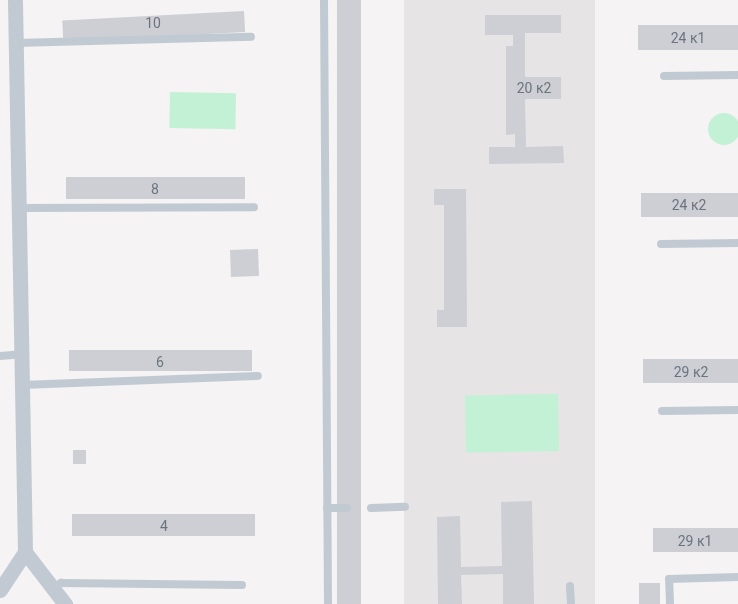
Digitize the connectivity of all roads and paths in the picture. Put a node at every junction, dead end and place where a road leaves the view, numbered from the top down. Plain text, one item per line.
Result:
1 (15, 0) edge
2 (324, 0) edge
3 (251, 37) dead end
4 (15, 43) junction
5 (738, 75) edge
6 (664, 76) dead end
7 (254, 207) dead end
8 (18, 208) junction
9 (738, 243) edge
10 (661, 244) dead end
11 (21, 354) junction
12 (0, 356) edge
13 (258, 376) dead end
14 (22, 385) junction
15 (738, 410) edge
16 (662, 411) dead end
17 (371, 507) dead end
18 (405, 507) dead end
19 (327, 508) junction
20 (346, 508) dead end
21 (26, 552) junction
22 (738, 577) edge
23 (242, 585) dead end
24 (570, 586) dead end
25 (54, 588) junction
26 (0, 590) edge
27 (65, 604) edge
28 (328, 604) edge
29 (571, 604) edge
30 (670, 604) edge

1 - 4 street
2 - 19 lane
3 - 4 lane
4 - 8 street
5 - 6 lane
7 - 8 lane
8 - 11 street
9 - 10 lane
11 - 12 lane
11 - 14 street
13 - 14 lane
14 - 21 street
15 - 16 lane
17 - 18 lane
19 - 20 lane
19 - 28 lane
21 - 25 street
21 - 26 street
22 - 30 lane
23 - 25 lane
24 - 29 lane
25 - 27 street

